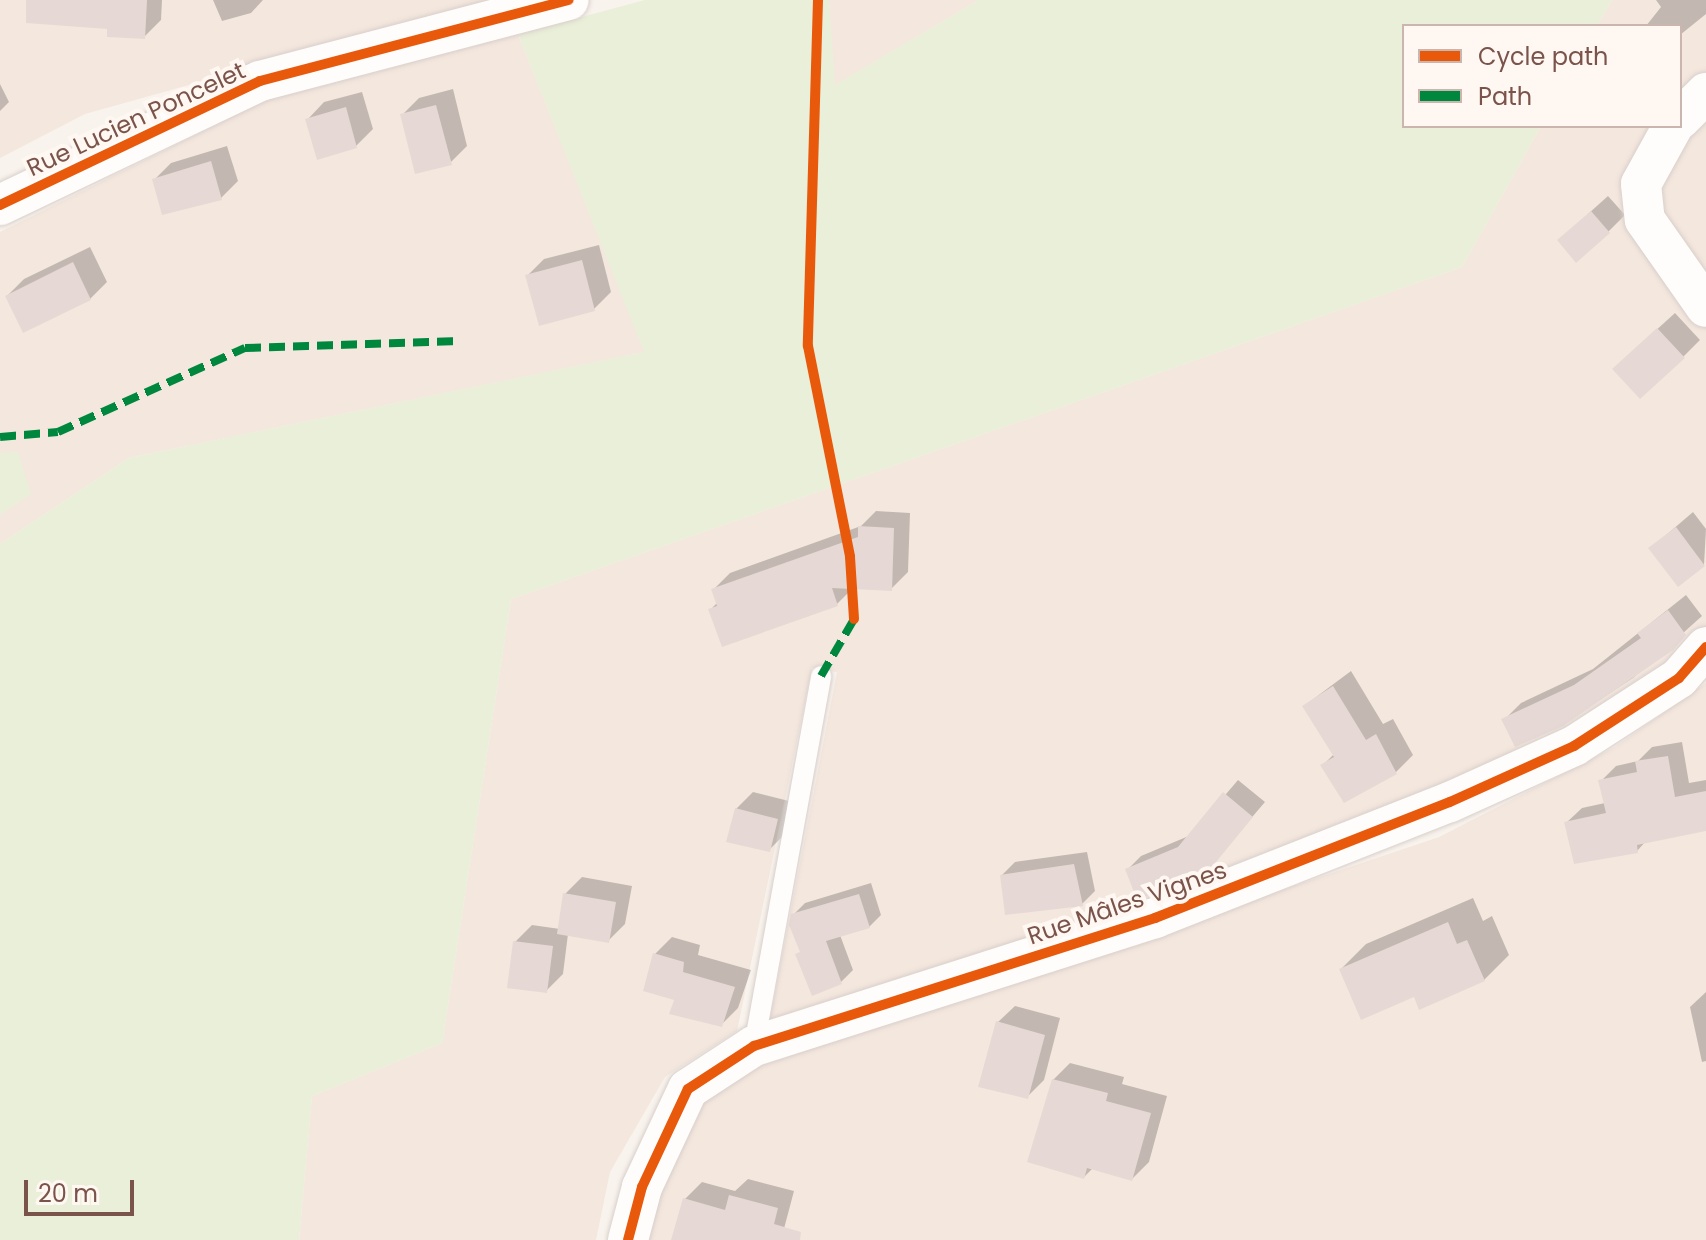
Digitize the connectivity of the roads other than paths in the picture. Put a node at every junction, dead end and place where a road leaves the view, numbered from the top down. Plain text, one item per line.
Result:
1 (569, 0) edge
2 (1706, 93) edge
3 (1682, 117) edge
4 (1672, 128) edge
5 (0, 205) edge
6 (1706, 307) edge
7 (1706, 647) edge
8 (821, 676) dead end
9 (754, 1046) junction
10 (628, 1240) edge

1 - 5 street, Rue Lucien Poncelet
2 - 3 street
4 - 6 street
7 - 9 street, Rue Mâles Vignes
8 - 9 lane
9 - 10 street, Rue Mâles Vignes

